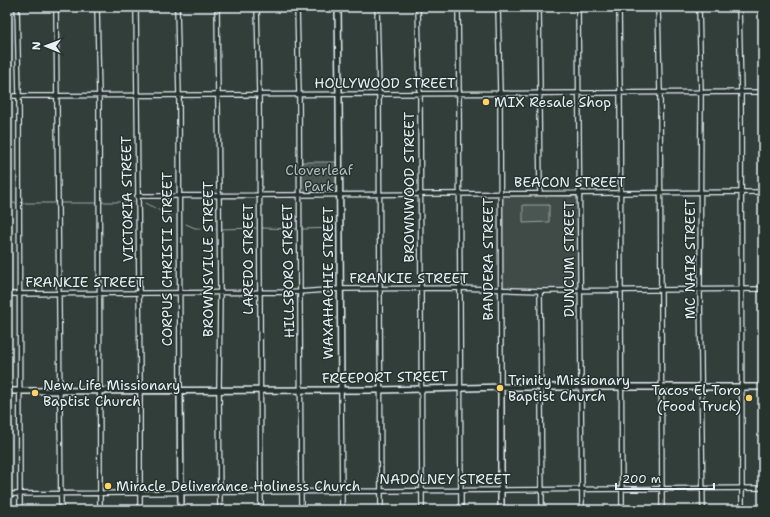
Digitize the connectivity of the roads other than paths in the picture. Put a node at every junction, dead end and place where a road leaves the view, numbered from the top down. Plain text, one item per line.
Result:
1 (17, 7) edge
2 (56, 7) edge
3 (97, 7) edge
4 (136, 7) edge
5 (177, 7) edge
6 (217, 7) edge
7 (257, 7) edge
8 (297, 7) edge
9 (338, 7) edge
10 (378, 7) edge
11 (418, 7) edge
12 (458, 7) edge
13 (498, 7) edge
14 (539, 7) edge
15 (578, 7) edge
16 (619, 7) edge
17 (658, 7) edge
18 (699, 7) edge
19 (739, 7) edge
20 (660, 92) junction
21 (701, 92) junction
22 (741, 92) junction
23 (763, 92) edge
24 (500, 93) junction
25 (540, 93) junction
26 (580, 93) junction
27 (620, 93) junction
28 (299, 94) junction
29 (340, 94) junction
30 (379, 94) junction
31 (420, 94) junction
32 (459, 94) junction
33 (138, 95) junction
34 (219, 95) junction
35 (259, 95) junction
36 (7, 96) edge
37 (19, 96) junction
38 (58, 96) junction
39 (99, 96) junction
40 (179, 96) junction
41 (620, 192) junction
42 (660, 192) junction
43 (701, 192) junction
44 (740, 192) junction
45 (763, 192) edge
46 (499, 193) junction
47 (540, 193) junction
48 (580, 193) junction
49 (339, 194) junction
50 (379, 194) junction
51 (419, 194) junction
52 (459, 194) junction
53 (259, 195) junction
54 (298, 195) junction
55 (138, 196) junction
56 (179, 196) junction
57 (219, 196) junction
58 (459, 288) junction
59 (340, 289) junction
60 (379, 289) junction
61 (420, 289) junction
62 (741, 289) junction
63 (763, 289) edge
64 (500, 290) junction
65 (581, 290) junction
66 (621, 290) junction
67 (660, 290) junction
68 (700, 290) junction
69 (540, 291) junction
70 (220, 292) junction
71 (259, 292) junction
72 (299, 292) junction
73 (59, 293) junction
74 (99, 293) junction
75 (140, 293) junction
76 (180, 293) junction
77 (7, 294) edge
78 (19, 294) junction
79 (763, 387) edge
80 (460, 388) junction
81 (500, 388) junction
82 (541, 388) junction
83 (581, 388) junction
84 (621, 388) junction
85 (661, 388) junction
86 (702, 388) junction
87 (742, 388) junction
88 (421, 389) junction
89 (99, 390) junction
90 (140, 390) junction
91 (180, 390) junction
92 (219, 390) junction
93 (260, 390) junction
94 (301, 390) junction
95 (341, 390) junction
96 (380, 390) junction
97 (7, 391) edge
98 (20, 391) junction
99 (59, 391) junction
100 (763, 488) edge
101 (622, 489) junction
102 (661, 489) junction
103 (703, 489) junction
104 (742, 489) junction
105 (422, 490) junction
106 (461, 490) junction
107 (501, 490) junction
108 (542, 490) junction
109 (582, 490) junction
110 (261, 491) junction
111 (300, 491) junction
112 (342, 491) junction
113 (381, 491) junction
114 (100, 492) junction
115 (140, 492) junction
116 (181, 492) junction
117 (220, 492) junction
118 (60, 493) junction
119 (7, 494) edge
120 (20, 494) junction
121 (20, 510) edge
122 (61, 510) edge
123 (100, 510) edge
124 (140, 510) edge
125 (181, 510) edge
126 (220, 510) edge
127 (261, 510) edge
128 (300, 510) edge
129 (342, 510) edge
130 (381, 510) edge
131 (422, 510) edge
132 (461, 510) edge
133 (501, 510) edge
134 (542, 510) edge
135 (582, 510) edge
136 (622, 510) edge
137 (662, 510) edge
138 (703, 510) edge
139 (742, 510) edge

1 - 37 street
2 - 38 street
3 - 39 street
4 - 33 street, VICTORIA STREET
5 - 40 street, CORPUS CHRISTI STREET
6 - 34 street, BROWNSVILLE STREET
7 - 35 street, LAREDO STREET
8 - 28 street, HILLSBORO STREET
9 - 29 main road, WAXAHACHIE STREET
10 - 30 street
11 - 31 street, BROWNWOOD STREET
12 - 32 street
13 - 24 street, BANDERA STREET
14 - 25 street
15 - 26 street, DUNCUM STREET
16 - 27 street
17 - 20 street
18 - 21 street, MC NAIR STREET
19 - 22 street
20 - 21 street, HOLLYWOOD STREET
20 - 27 street, HOLLYWOOD STREET
20 - 42 street
21 - 22 street, HOLLYWOOD STREET
21 - 43 street, MC NAIR STREET
22 - 23 street, HOLLYWOOD STREET
22 - 44 street
24 - 25 street, HOLLYWOOD STREET
24 - 32 street, HOLLYWOOD STREET
24 - 46 street, BANDERA STREET
25 - 26 street, HOLLYWOOD STREET
25 - 47 street
26 - 27 street, HOLLYWOOD STREET
26 - 48 street, DUNCUM STREET
27 - 41 street
28 - 29 street, HOLLYWOOD STREET
28 - 35 street, HOLLYWOOD STREET
28 - 54 street, HILLSBORO STREET
29 - 30 street, HOLLYWOOD STREET
29 - 49 main road, WAXAHACHIE STREET
30 - 31 street, HOLLYWOOD STREET
30 - 50 street
31 - 32 street, HOLLYWOOD STREET
31 - 51 street, BROWNWOOD STREET
32 - 52 street
33 - 39 street, HOLLYWOOD STREET
33 - 40 street, HOLLYWOOD STREET
33 - 55 street, VICTORIA STREET
34 - 35 street, HOLLYWOOD STREET
34 - 40 street, HOLLYWOOD STREET
34 - 57 street, BROWNSVILLE STREET
35 - 53 street, LAREDO STREET
36 - 37 street, HOLLYWOOD STREET
37 - 38 street, HOLLYWOOD STREET
37 - 78 street
38 - 39 street, HOLLYWOOD STREET
38 - 73 street
39 - 74 street
40 - 56 street, CORPUS CHRISTI STREET
41 - 42 street, BEACON STREET
41 - 48 street, BEACON STREET
41 - 66 street
42 - 43 street, BEACON STREET
42 - 67 street
43 - 44 street, BEACON STREET
43 - 68 street, MC NAIR STREET
44 - 45 street, BEACON STREET
44 - 62 street
46 - 47 street, BEACON STREET
46 - 52 street, BEACON STREET
46 - 64 street, BANDERA STREET
47 - 48 street, BEACON STREET
48 - 65 street, DUNCUM STREET
49 - 50 street, BEACON STREET
49 - 54 street, BEACON STREET
49 - 59 main road, WAXAHACHIE STREET
50 - 51 street, BEACON STREET
50 - 60 street
51 - 52 street, BEACON STREET
51 - 61 street, BROWNWOOD STREET
52 - 58 street
53 - 54 street, BEACON STREET
53 - 57 street, BEACON STREET
53 - 71 street, LAREDO STREET
54 - 72 street, HILLSBORO STREET
55 - 56 street, BEACON STREET
55 - 75 street, VICTORIA STREET
56 - 57 street, BEACON STREET
56 - 76 street, CORPUS CHRISTI STREET
57 - 70 street, BROWNSVILLE STREET
58 - 61 street, FRANKIE STREET
58 - 64 street, FRANKIE STREET
58 - 80 street
59 - 60 street, FRANKIE STREET
59 - 72 street, FRANKIE STREET
59 - 95 main road, WAXAHACHIE STREET
60 - 61 street, FRANKIE STREET
60 - 96 street
61 - 88 street, BROWNWOOD STREET
62 - 63 street, FRANKIE STREET
62 - 68 street, FRANKIE STREET
62 - 87 street
64 - 69 street, FRANKIE STREET
64 - 81 street, BANDERA STREET
65 - 66 street, FRANKIE STREET
65 - 69 street, FRANKIE STREET
65 - 83 street, DUNCUM STREET
66 - 67 street, FRANKIE STREET
66 - 84 street
67 - 68 street, FRANKIE STREET
67 - 85 street
68 - 86 street, MC NAIR STREET
69 - 82 street
70 - 71 street, FRANKIE STREET
70 - 76 street, FRANKIE STREET
70 - 92 street, BROWNSVILLE STREET
71 - 72 street, FRANKIE STREET
71 - 93 street, LAREDO STREET
72 - 94 street, HILLSBORO STREET
73 - 74 street, FRANKIE STREET
73 - 78 street, FRANKIE STREET
73 - 99 street
74 - 75 street, FRANKIE STREET
74 - 89 street
75 - 76 street, FRANKIE STREET
75 - 90 street, VICTORIA STREET
76 - 91 street, CORPUS CHRISTI STREET
77 - 78 street, FRANKIE STREET
78 - 98 street
79 - 87 main road, FREEPORT STREET
80 - 81 main road, FREEPORT STREET
80 - 88 main road, FREEPORT STREET
80 - 106 street
81 - 82 main road, FREEPORT STREET
81 - 107 main road, BANDERA STREET
82 - 83 main road, FREEPORT STREET
82 - 108 street
83 - 84 main road, FREEPORT STREET
83 - 109 street, DUNCUM STREET
84 - 85 main road, FREEPORT STREET
84 - 101 street
85 - 86 main road, FREEPORT STREET
85 - 102 street
86 - 87 main road, FREEPORT STREET
86 - 103 street, MC NAIR STREET
87 - 104 street
88 - 96 main road, FREEPORT STREET
88 - 105 street, BROWNWOOD STREET
89 - 90 main road, FREEPORT STREET
89 - 99 main road, FREEPORT STREET
89 - 114 street
90 - 91 main road, FREEPORT STREET
90 - 115 street, VICTORIA STREET
91 - 92 main road, FREEPORT STREET
91 - 116 main road, CORPUS CHRISTI STREET
92 - 93 main road, FREEPORT STREET
92 - 117 street, BROWNSVILLE STREET
93 - 94 main road, FREEPORT STREET
93 - 110 street, LAREDO STREET
94 - 95 main road, FREEPORT STREET
94 - 111 street, HILLSBORO STREET
95 - 96 main road, FREEPORT STREET
95 - 112 street, WAXAHACHIE STREET
96 - 113 street
97 - 98 main road, FREEPORT STREET
98 - 99 main road, FREEPORT STREET
98 - 120 street
99 - 118 street
100 - 104 street, NADOLNEY STREET
101 - 102 street, NADOLNEY STREET
101 - 109 street, NADOLNEY STREET
101 - 136 street
102 - 103 street, NADOLNEY STREET
102 - 137 street
103 - 104 street, NADOLNEY STREET
103 - 138 street, MC NAIR STREET
104 - 139 street
105 - 106 street, NADOLNEY STREET
105 - 113 street, NADOLNEY STREET
105 - 131 street, BROWNWOOD STREET
106 - 107 street, NADOLNEY STREET
106 - 132 street
107 - 108 street, NADOLNEY STREET
107 - 133 main road, BANDERA STREET
108 - 109 street, NADOLNEY STREET
108 - 134 street
109 - 135 street, DUNCUM STREET
110 - 111 street, NADOLNEY STREET
110 - 117 street, NADOLNEY STREET
110 - 127 street, LAREDO STREET
111 - 112 street, NADOLNEY STREET
111 - 128 street, HILLSBORO STREET
112 - 113 street, NADOLNEY STREET
112 - 129 street, WAXAHACHIE STREET
113 - 130 street
114 - 115 street, NADOLNEY STREET
114 - 118 street, NADOLNEY STREET
114 - 123 street
115 - 116 street, NADOLNEY STREET
115 - 124 street, VICTORIA STREET
116 - 117 street, NADOLNEY STREET
116 - 125 main road, CORPUS CHRISTI STREET
117 - 126 street, BROWNSVILLE STREET
118 - 120 street, NADOLNEY STREET
118 - 122 street
119 - 120 street, NADOLNEY STREET
120 - 121 street

